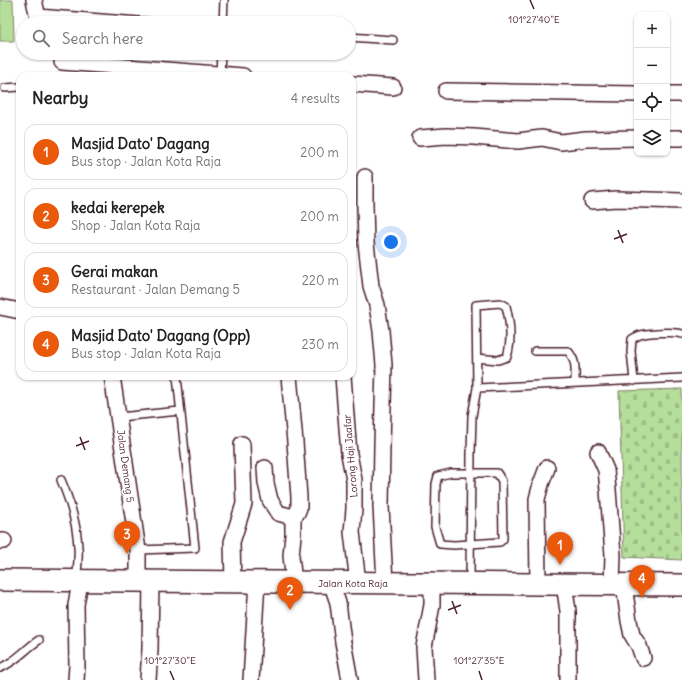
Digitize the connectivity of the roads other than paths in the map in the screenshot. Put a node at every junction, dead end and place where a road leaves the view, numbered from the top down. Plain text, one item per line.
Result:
1 (224, 0) edge
2 (38, 12) edge
3 (84, 16) edge
4 (223, 16) edge
5 (356, 37) edge
6 (393, 40) dead end
7 (60, 60) edge
8 (79, 60) edge
9 (221, 60) edge
10 (67, 72) edge
11 (200, 72) edge
12 (220, 72) edge
13 (356, 84) edge
14 (16, 87) edge
15 (5, 88) dead end
16 (393, 88) dead end
17 (446, 91) dead end
18 (634, 94) edge
19 (670, 94) edge
20 (682, 94) edge
21 (420, 138) dead end
22 (634, 138) edge
23 (670, 138) edge
24 (682, 138) edge
25 (365, 177) dead end
26 (592, 201) dead end
27 (682, 201) edge
28 (0, 307) edge
29 (16, 310) edge
30 (682, 334) edge
31 (535, 351) dead end
32 (477, 358) junction
33 (682, 378) edge
34 (113, 380) edge
35 (177, 380) edge
36 (289, 380) edge
37 (343, 380) edge
38 (634, 381) junction
39 (575, 383) junction
40 (477, 388) junction
41 (180, 411) junction
42 (119, 417) junction
43 (242, 444) dead end
44 (598, 452) dead end
45 (265, 468) dead end
46 (547, 468) dead end
47 (470, 472) junction
48 (61, 480) dead end
49 (293, 517) junction
50 (470, 545) junction
51 (138, 550) junction
52 (0, 580) edge
53 (78, 581) junction
54 (145, 581) junction
55 (233, 582) junction
56 (257, 582) junction
57 (294, 582) junction
58 (331, 582) junction
59 (358, 583) junction
60 (385, 583) junction
61 (432, 583) junction
62 (470, 584) junction
63 (538, 584) junction
64 (564, 584) junction
65 (618, 585) junction
66 (682, 585) edge
67 (39, 640) dead end
68 (643, 658) dead end
69 (0, 668) edge
70 (76, 680) edge
71 (148, 680) edge
72 (251, 680) edge
73 (350, 680) edge
74 (426, 680) edge
75 (568, 680) edge

1 - 4 lane
2 - 3 lane
5 - 6 lane
7 - 10 street
8 - 11 street
9 - 12 lane
13 - 16 street
14 - 15 lane
17 - 18 street
19 - 20 street
21 - 22 street
23 - 24 street
25 - 60 street
26 - 27 street
28 - 29 street
30 - 38 lane
31 - 39 lane
32 - 32 lane
32 - 40 lane
33 - 38 lane
34 - 42 street, Jalan Demang 5
35 - 41 lane
36 - 49 street
37 - 59 street, Lorong Haji Jaafar
38 - 39 lane
39 - 40 lane
40 - 47 lane
41 - 42 lane
41 - 51 lane
42 - 51 street, Jalan Demang 5
43 - 55 street
44 - 65 street
45 - 49 street
46 - 63 street
47 - 50 lane
47 - 50 lane
47 - 50 lane
48 - 53 lane
49 - 57 street
50 - 62 lane
51 - 54 street, Jalan Demang 5
52 - 53 main road, Jalan Kota Raja
53 - 54 main road, Jalan Kota Raja
53 - 70 street
54 - 55 main road, Jalan Kota Raja
54 - 71 street, Jalan Demang 5
55 - 56 main road, Jalan Kota Raja
56 - 57 main road, Jalan Kota Raja
56 - 72 street
57 - 58 main road, Jalan Kota Raja
58 - 59 main road, Jalan Kota Raja
58 - 73 street
59 - 60 main road, Jalan Kota Raja
60 - 61 main road, Jalan Kota Raja
61 - 62 main road, Jalan Kota Raja
61 - 74 street
62 - 63 main road, Jalan Kota Raja
63 - 64 main road, Jalan Kota Raja
64 - 65 main road, Jalan Kota Raja
64 - 75 street
65 - 66 main road, Jalan Kota Raja
65 - 68 street
67 - 69 lane

